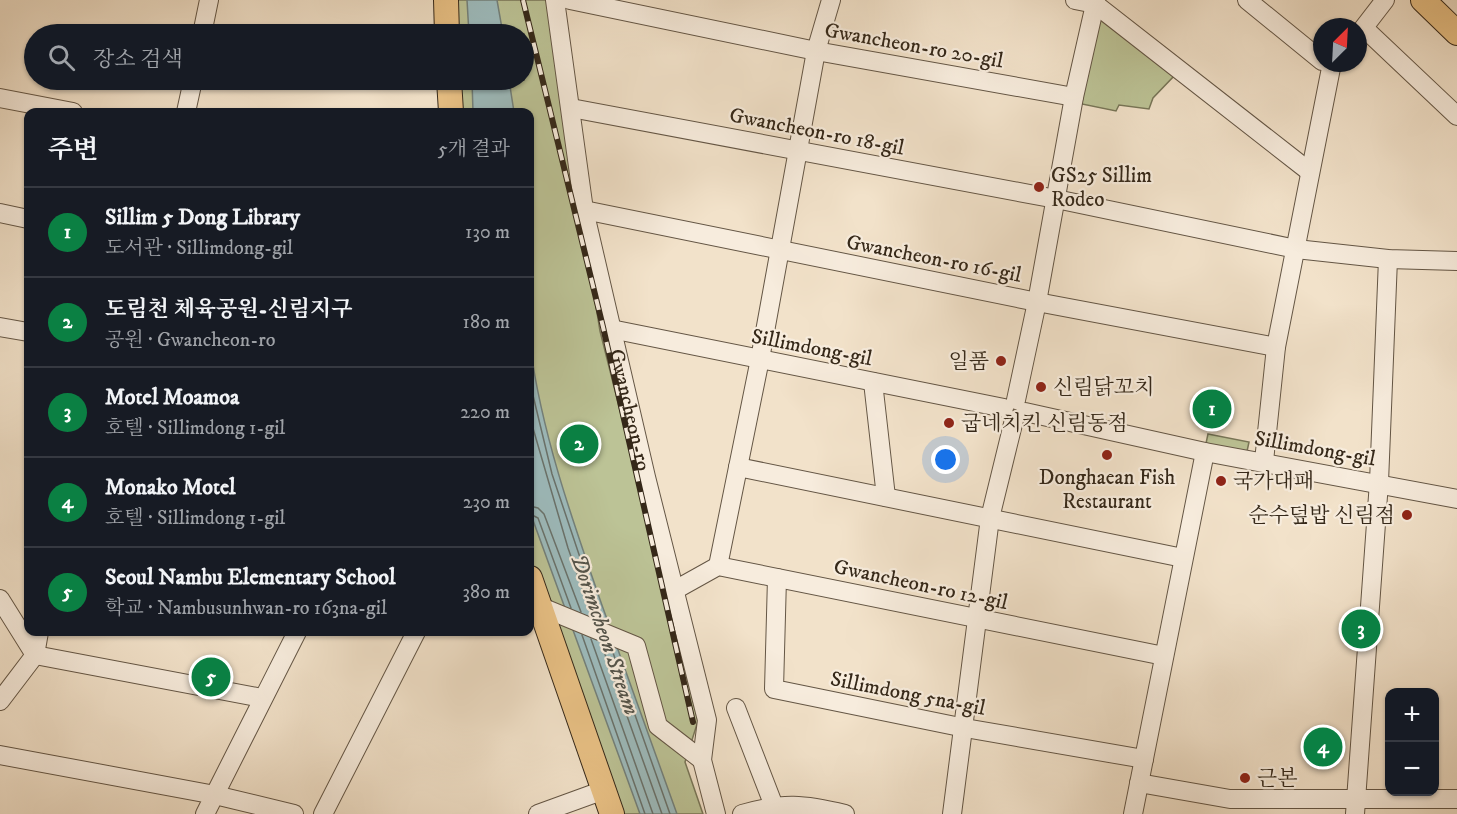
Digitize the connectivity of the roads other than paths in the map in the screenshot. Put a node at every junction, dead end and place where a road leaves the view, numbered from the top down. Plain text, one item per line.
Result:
1 (209, 0) edge
2 (446, 0) edge
3 (555, 0) edge
4 (570, 0) edge
5 (831, 0) edge
6 (1075, 0) edge
7 (1247, 0) edge
8 (1386, 0) edge
9 (1423, 0) edge
10 (1095, 2) edge
11 (204, 24) edge
12 (447, 24) edge
13 (1367, 24) edge
14 (1457, 33) edge
15 (1367, 36) edge
16 (816, 51) junction
17 (1313, 52) edge
18 (1327, 72) edge
19 (191, 90) edge
20 (450, 90) edge
21 (1074, 97) junction
22 (0, 98) edge
23 (52, 108) edge
24 (187, 108) edge
25 (451, 108) edge
26 (571, 108) junction
27 (1457, 116) edge
28 (798, 151) junction
29 (1310, 172) junction
30 (1056, 199) junction
31 (584, 210) junction
32 (0, 213) edge
33 (24, 218) edge
34 (1296, 249) junction
35 (780, 250) junction
36 (1388, 259) junction
37 (1457, 261) edge
38 (1037, 302) junction
39 (0, 327) edge
40 (611, 329) junction
41 (24, 331) edge
42 (1276, 346) junction
43 (760, 359) junction
44 (873, 382) junction
45 (1015, 410) junction
46 (1205, 452) junction
47 (1264, 461) junction
48 (738, 467) junction
49 (1378, 482) junction
50 (886, 497) junction
51 (1457, 499) edge
52 (990, 518) junction
53 (1183, 558) junction
54 (718, 566) junction
55 (777, 578) junction
56 (534, 590) edge
57 (675, 590) junction
58 (0, 599) edge
59 (539, 606) junction
60 (977, 618) junction
61 (38, 636) edge
62 (295, 636) edge
63 (414, 636) edge
64 (35, 655) junction
65 (1164, 656) junction
66 (262, 698) junction
67 (0, 701) edge
68 (736, 708) dead end
69 (964, 728) junction
70 (0, 755) edge
71 (1144, 759) junction
72 (702, 760) junction
73 (1139, 783) junction
74 (604, 790) junction
75 (215, 795) junction
76 (1457, 799) edge
77 (1229, 806) edge
78 (1357, 806) edge
79 (775, 810) edge
80 (205, 814) edge
81 (294, 814) edge
82 (323, 814) edge
83 (538, 814) edge
84 (612, 814) edge
85 (716, 814) edge
86 (742, 814) edge
87 (845, 814) edge
88 (952, 814) edge
89 (1133, 814) edge

1 - 11 street
2 - 12 main road
3 - 26 street, Gwancheon-ro
4 - 16 street, Gwancheon-ro 20-gil
5 - 16 street
6 - 10 street
7 - 17 street
8 - 13 street
9 - 14 main road
10 - 21 street
10 - 29 street
15 - 27 street
16 - 21 street, Gwancheon-ro 20-gil
16 - 28 street
18 - 29 street
19 - 24 street
20 - 25 main road
21 - 30 street
22 - 23 street
26 - 28 street, Gwancheon-ro 18-gil
26 - 31 street, Gwancheon-ro
28 - 30 street, Gwancheon-ro 18-gil
28 - 35 street
29 - 34 street
30 - 34 street, Gwancheon-ro 18-gil
30 - 38 street
31 - 35 street, Gwancheon-ro 16-gil
31 - 40 street, Gwancheon-ro
32 - 33 street
34 - 36 street, Gwancheon-ro 18-gil
34 - 42 street
35 - 38 street, Gwancheon-ro 16-gil
35 - 43 street
36 - 37 street, Gwancheon-ro 18-gil
36 - 49 street
38 - 42 street, Gwancheon-ro 16-gil
38 - 45 street
39 - 41 street
40 - 43 street, Sillimdong-gil
40 - 57 street, Gwancheon-ro
42 - 47 street
43 - 44 street, Sillimdong-gil
43 - 48 street
44 - 45 street, Sillimdong-gil
44 - 50 street
45 - 46 street, Sillimdong-gil
45 - 52 street
46 - 47 street, Sillimdong-gil
46 - 53 street
47 - 49 street, Sillimdong-gil
48 - 50 street
48 - 54 street
49 - 51 street, Sillimdong-gil
49 - 78 street
50 - 52 street
52 - 53 street
52 - 60 street
53 - 65 street
54 - 55 street, Gwancheon-ro 12-gil
54 - 57 street
55 - 60 street, Gwancheon-ro 12-gil
55 - 69 street, Sillimdong 5na-gil
56 - 59 main road
57 - 72 street, Gwancheon-ro
58 - 64 street
59 - 72 street
59 - 74 main road
60 - 65 street, Gwancheon-ro 12-gil
60 - 69 street
61 - 64 street
62 - 66 street
63 - 82 street
64 - 66 street
64 - 67 street
65 - 71 street
66 - 75 street
68 - 79 street
69 - 71 street, Sillimdong 5na-gil
69 - 88 street
70 - 75 street
71 - 73 street
72 - 85 street, Gwancheon-ro
73 - 77 street
73 - 89 street
74 - 83 street
74 - 84 main road
75 - 80 street
75 - 81 street
76 - 78 street
77 - 78 street
79 - 86 street
79 - 87 street

